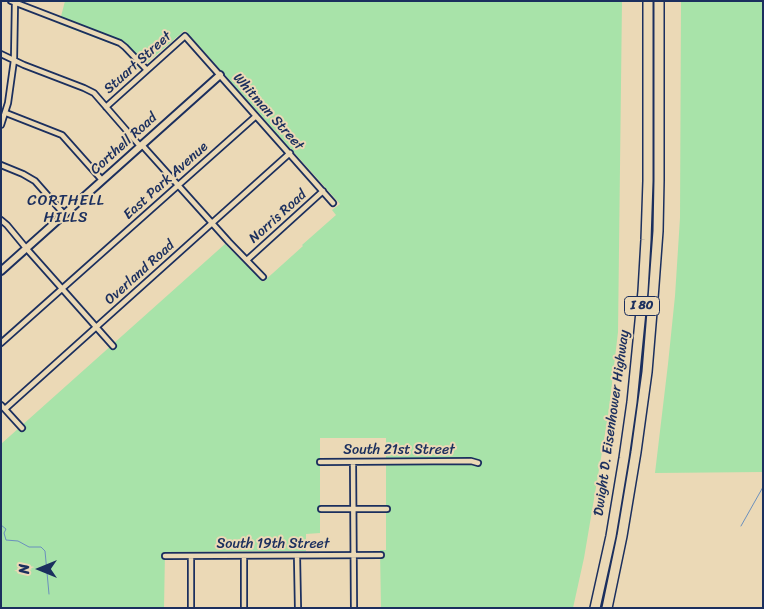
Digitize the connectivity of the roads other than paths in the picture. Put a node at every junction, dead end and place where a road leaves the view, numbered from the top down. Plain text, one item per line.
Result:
1 (648, 1) edge
2 (660, 1) edge
3 (13, 2) edge
4 (185, 36) joint
5 (1, 54) edge
6 (14, 60) junction
7 (147, 70) junction
8 (220, 76) junction
9 (106, 107) junction
10 (6, 113) junction
11 (256, 116) junction
12 (1, 125) edge
13 (141, 146) junction
14 (290, 153) junction
15 (1, 165) edge
16 (102, 180) junction
17 (178, 185) junction
18 (323, 191) junction
19 (333, 203) dead end
20 (64, 214) junction
21 (1, 220) edge
22 (212, 223) junction
23 (26, 248) junction
24 (247, 260) junction
25 (1, 271) edge
26 (263, 277) dead end
27 (62, 288) junction
28 (97, 327) junction
29 (1, 343) edge
30 (113, 346) dead end
31 (3, 407) edge
32 (22, 428) dead end
33 (320, 462) dead end
34 (353, 462) junction
35 (478, 464) dead end
36 (321, 509) dead end
37 (353, 509) junction
38 (387, 509) dead end
39 (354, 555) junction
40 (381, 555) dead end
41 (165, 556) dead end
42 (191, 556) junction
43 (244, 556) junction
44 (298, 556) junction
45 (191, 608) edge
46 (244, 608) edge
47 (298, 608) edge
48 (354, 608) edge
49 (595, 608) edge
50 (607, 608) edge

1 - 49 highway, Dwight D. Eisenhower Highway / I 80
2 - 50 highway, Dwight D. Eisenhower Highway / I 80
3 - 6 street
3 - 7 street
4 - 7 street, Stuart Street
4 - 8 street, Whitman Street
5 - 6 street
6 - 9 street
6 - 10 street
7 - 9 street, Stuart Street
8 - 11 street, Whitman Street
8 - 13 street, Corthell Road
9 - 13 street
10 - 12 street
10 - 16 street
11 - 14 street, Whitman Street
11 - 17 street, East Park Avenue
13 - 16 street, Corthell Road
13 - 17 street
14 - 18 street, Whitman Street
14 - 22 street, Overland Road
15 - 20 street
16 - 20 street, Corthell Road
17 - 22 street
17 - 27 street, East Park Avenue
18 - 19 street, Whitman Street
18 - 24 street, Norris Road
20 - 23 street, Corthell Road
21 - 23 street
22 - 24 street
22 - 28 street, Overland Road
23 - 25 street, Corthell Road
23 - 27 street
24 - 26 street
27 - 28 street
27 - 29 street, East Park Avenue
28 - 30 street
28 - 31 street, Overland Road
31 - 32 street
33 - 34 street, South 21st Street
34 - 35 street, South 21st Street
34 - 37 street
36 - 37 street
37 - 38 street
37 - 39 street
39 - 40 street, South 19th Street
39 - 44 street, South 19th Street
39 - 48 street
41 - 42 street, South 19th Street
42 - 43 street, South 19th Street
42 - 45 street
43 - 44 street, South 19th Street
43 - 46 street
44 - 47 street

